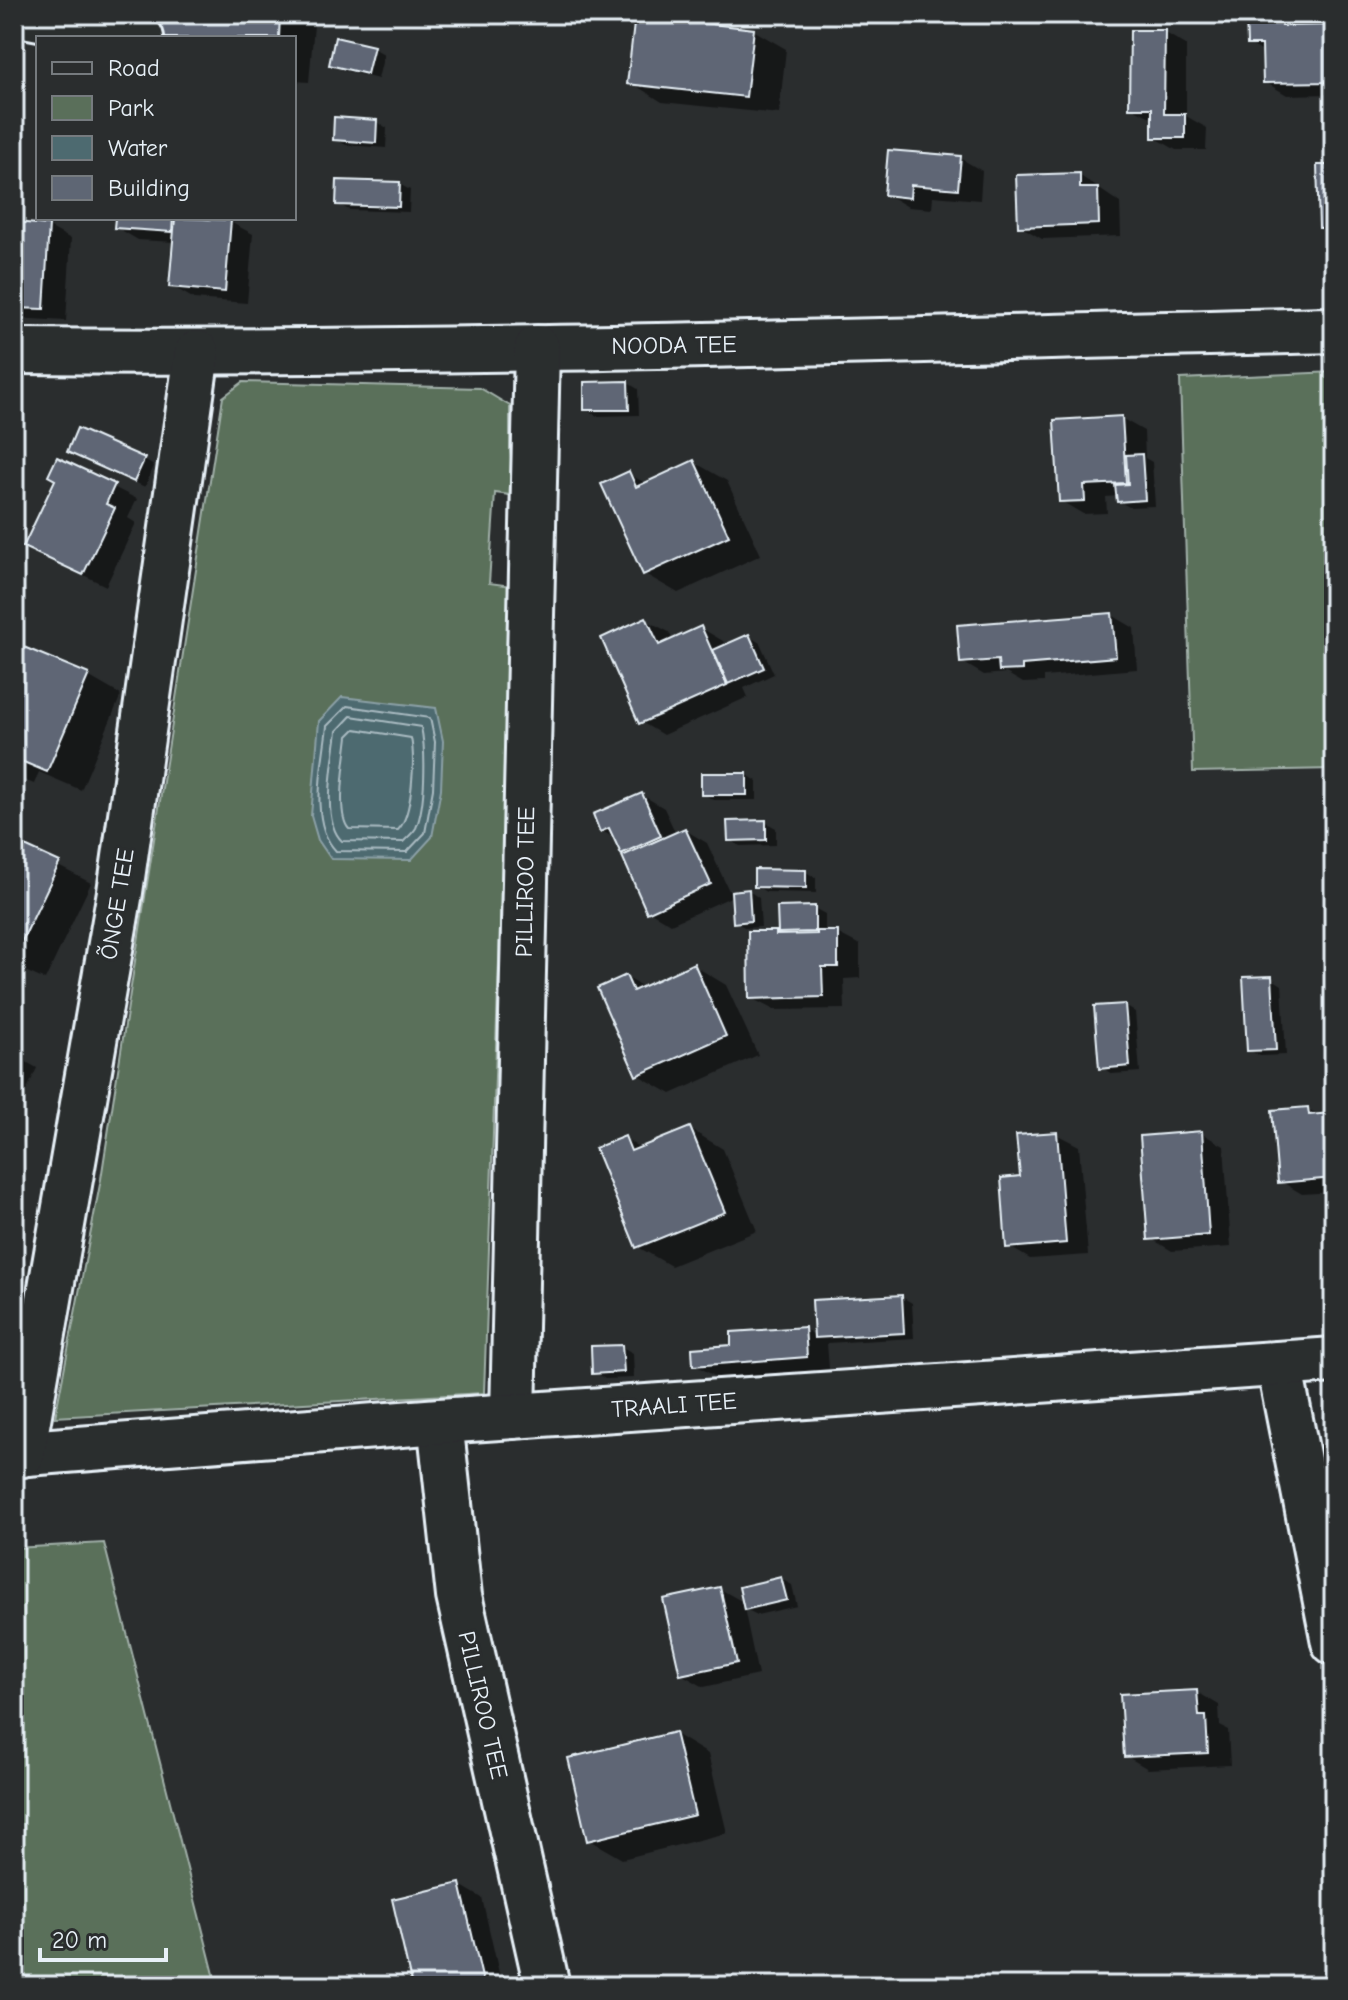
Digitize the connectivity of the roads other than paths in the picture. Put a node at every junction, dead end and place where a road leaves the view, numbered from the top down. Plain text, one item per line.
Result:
1 (19, 14) edge
2 (131, 36) edge
3 (1334, 330) edge
4 (537, 348) junction
5 (14, 351) edge
6 (197, 353) junction
7 (1334, 1360) edge
8 (1279, 1364) junction
9 (513, 1416) junction
10 (440, 1421) junction
11 (18, 1454) edge
12 (1334, 1642) edge
13 (547, 1986) edge

1 - 2 street
3 - 4 street, NOODA TEE
4 - 6 street, NOODA TEE
4 - 9 street, PILLIROO TEE
5 - 6 street, NOODA TEE
6 - 11 street, ÕNGE TEE
7 - 8 street, TRAALI TEE
8 - 9 street, TRAALI TEE
8 - 12 street
9 - 10 street, TRAALI TEE
10 - 11 street, TRAALI TEE
10 - 13 street, PILLIROO TEE

